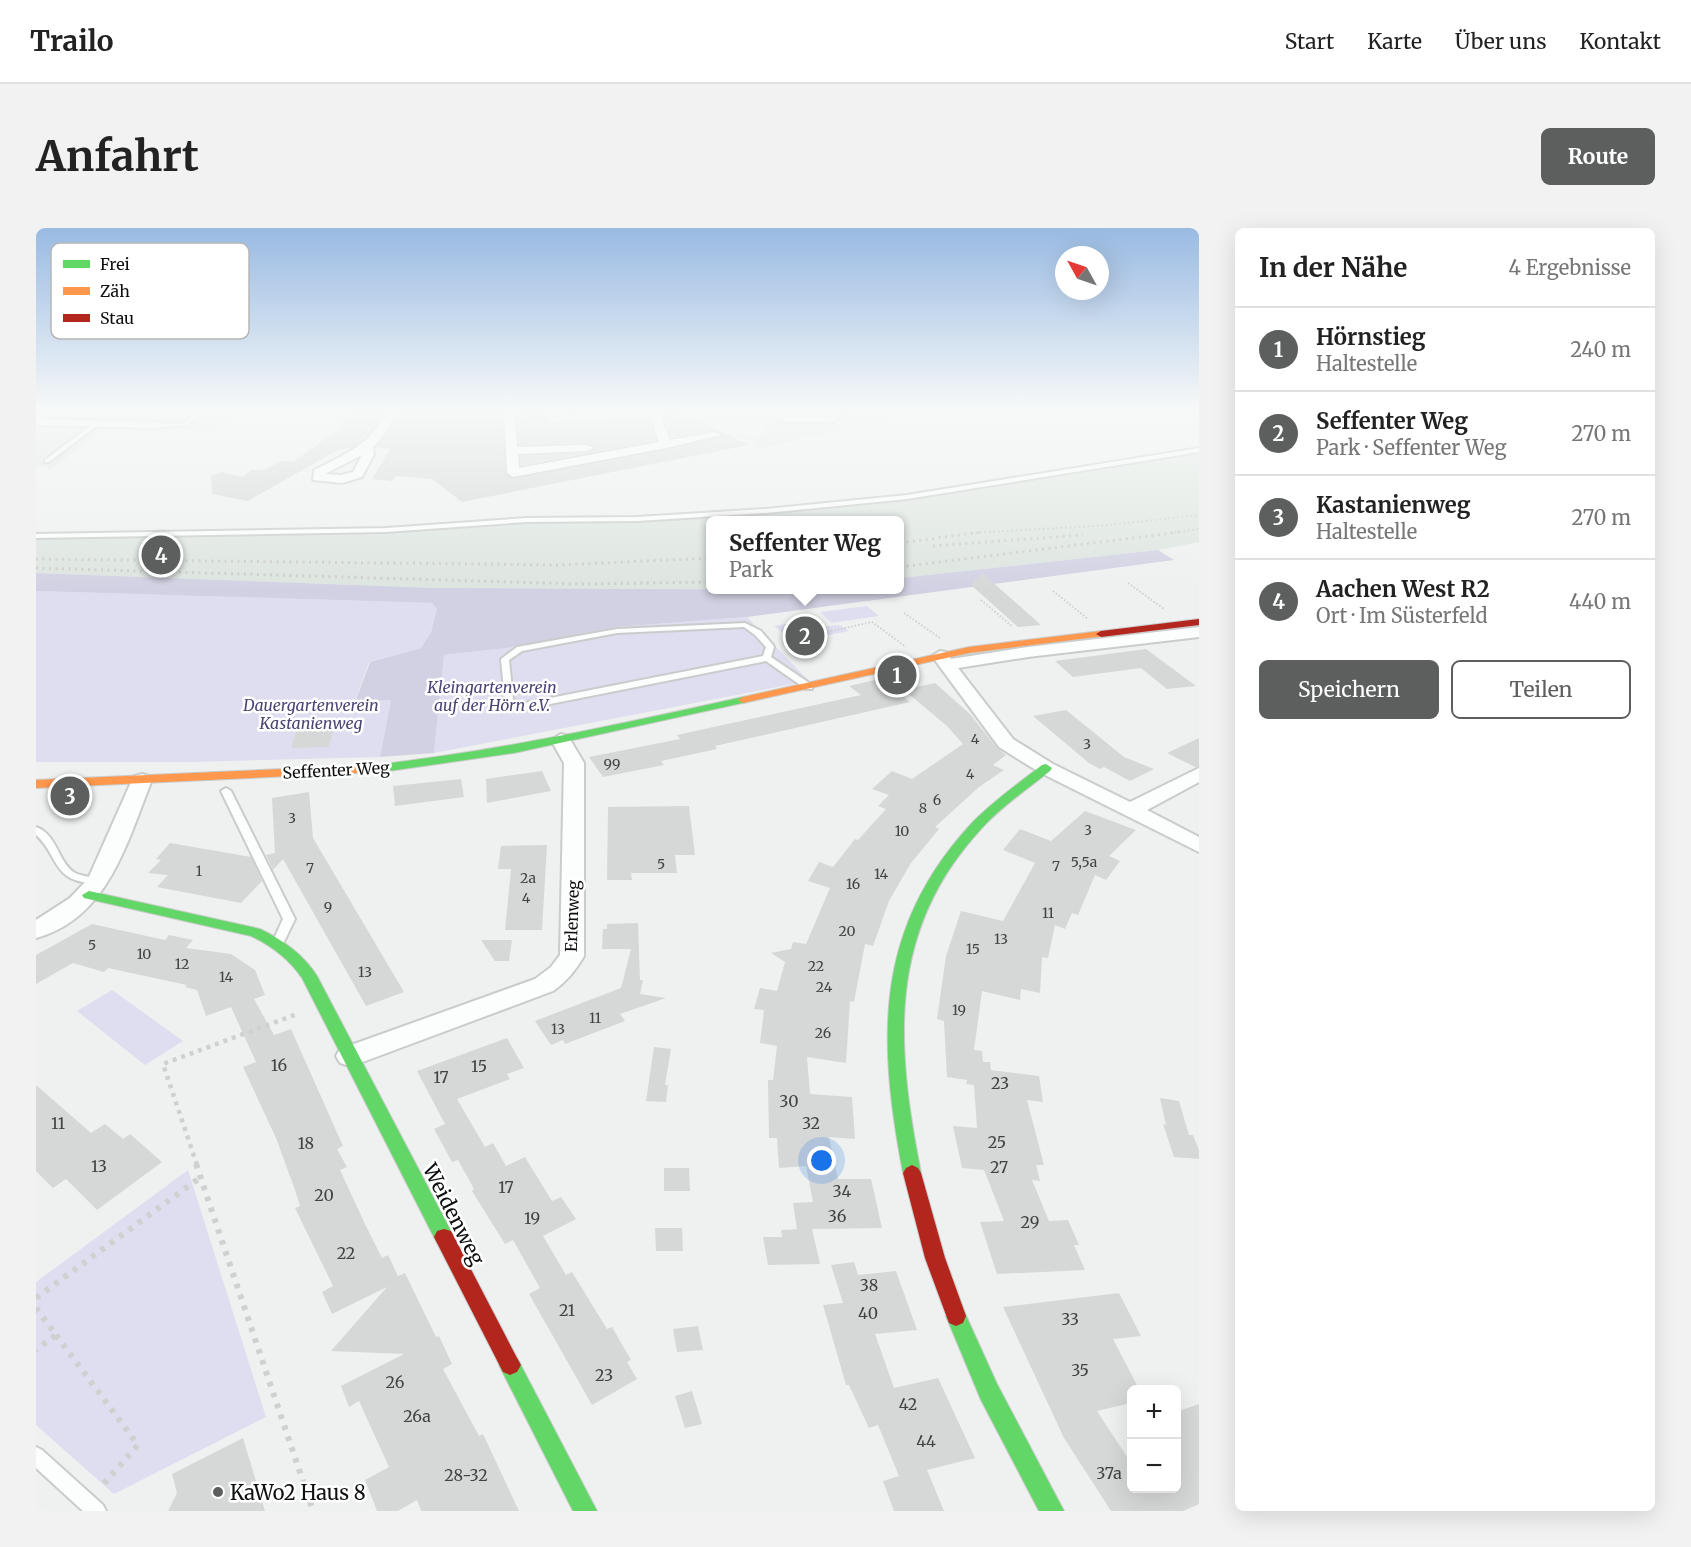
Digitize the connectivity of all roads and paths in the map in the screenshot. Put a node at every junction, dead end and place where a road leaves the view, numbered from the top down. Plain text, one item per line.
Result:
1 (513, 470) edge
2 (530, 470) edge
3 (1076, 470) edge
4 (36, 536) edge
5 (1128, 583) dead end
6 (1053, 591) dead end
7 (981, 600) dead end
8 (904, 614) dead end
9 (1170, 614) dead end
10 (1090, 620) dead end
11 (1199, 622) edge
12 (1018, 631) dead end
13 (1199, 632) edge
14 (800, 638) dead end
15 (940, 656) junction
16 (767, 658) junction
17 (809, 687) junction
18 (561, 740) junction
19 (1046, 768) junction
20 (1199, 774) edge
21 (142, 780) junction
22 (36, 784) edge
23 (226, 791) dead end
24 (1130, 811) junction
25 (36, 830) edge
26 (1199, 845) edge
27 (94, 888) junction
28 (36, 930) edge
29 (278, 943) junction
30 (323, 1004) junction
31 (350, 1056) junction
32 (201, 1177) junction
33 (36, 1298) edge
34 (36, 1308) edge
35 (56, 1335) junction
36 (36, 1350) edge
37 (36, 1456) edge
38 (92, 1507) edge
39 (313, 1511) edge
40 (585, 1511) edge
41 (1052, 1511) edge

1 - 2 street
3 - 4 lane
5 - 9 path
6 - 10 path
7 - 12 path
8 - 15 path
11 - 15 street, Seffenter Weg
13 - 15 street, Seffenter Weg
14 - 15 path
15 - 17 street, Seffenter Weg
15 - 19 street
16 - 16 lane
16 - 17 lane
17 - 18 street, Seffenter Weg
18 - 21 street, Seffenter Weg
18 - 31 street, Erlenweg
19 - 24 street
19 - 41 street
20 - 24 street
21 - 22 street, Seffenter Weg
21 - 27 street
23 - 29 lane
24 - 26 street
25 - 27 lane
27 - 28 street
27 - 29 street, Weidenweg
29 - 30 street, Weidenweg
30 - 31 street, Weidenweg
30 - 32 path
31 - 40 street, Weidenweg
32 - 33 path
32 - 39 path
34 - 35 path
35 - 36 path
35 - 38 path
37 - 38 lane

